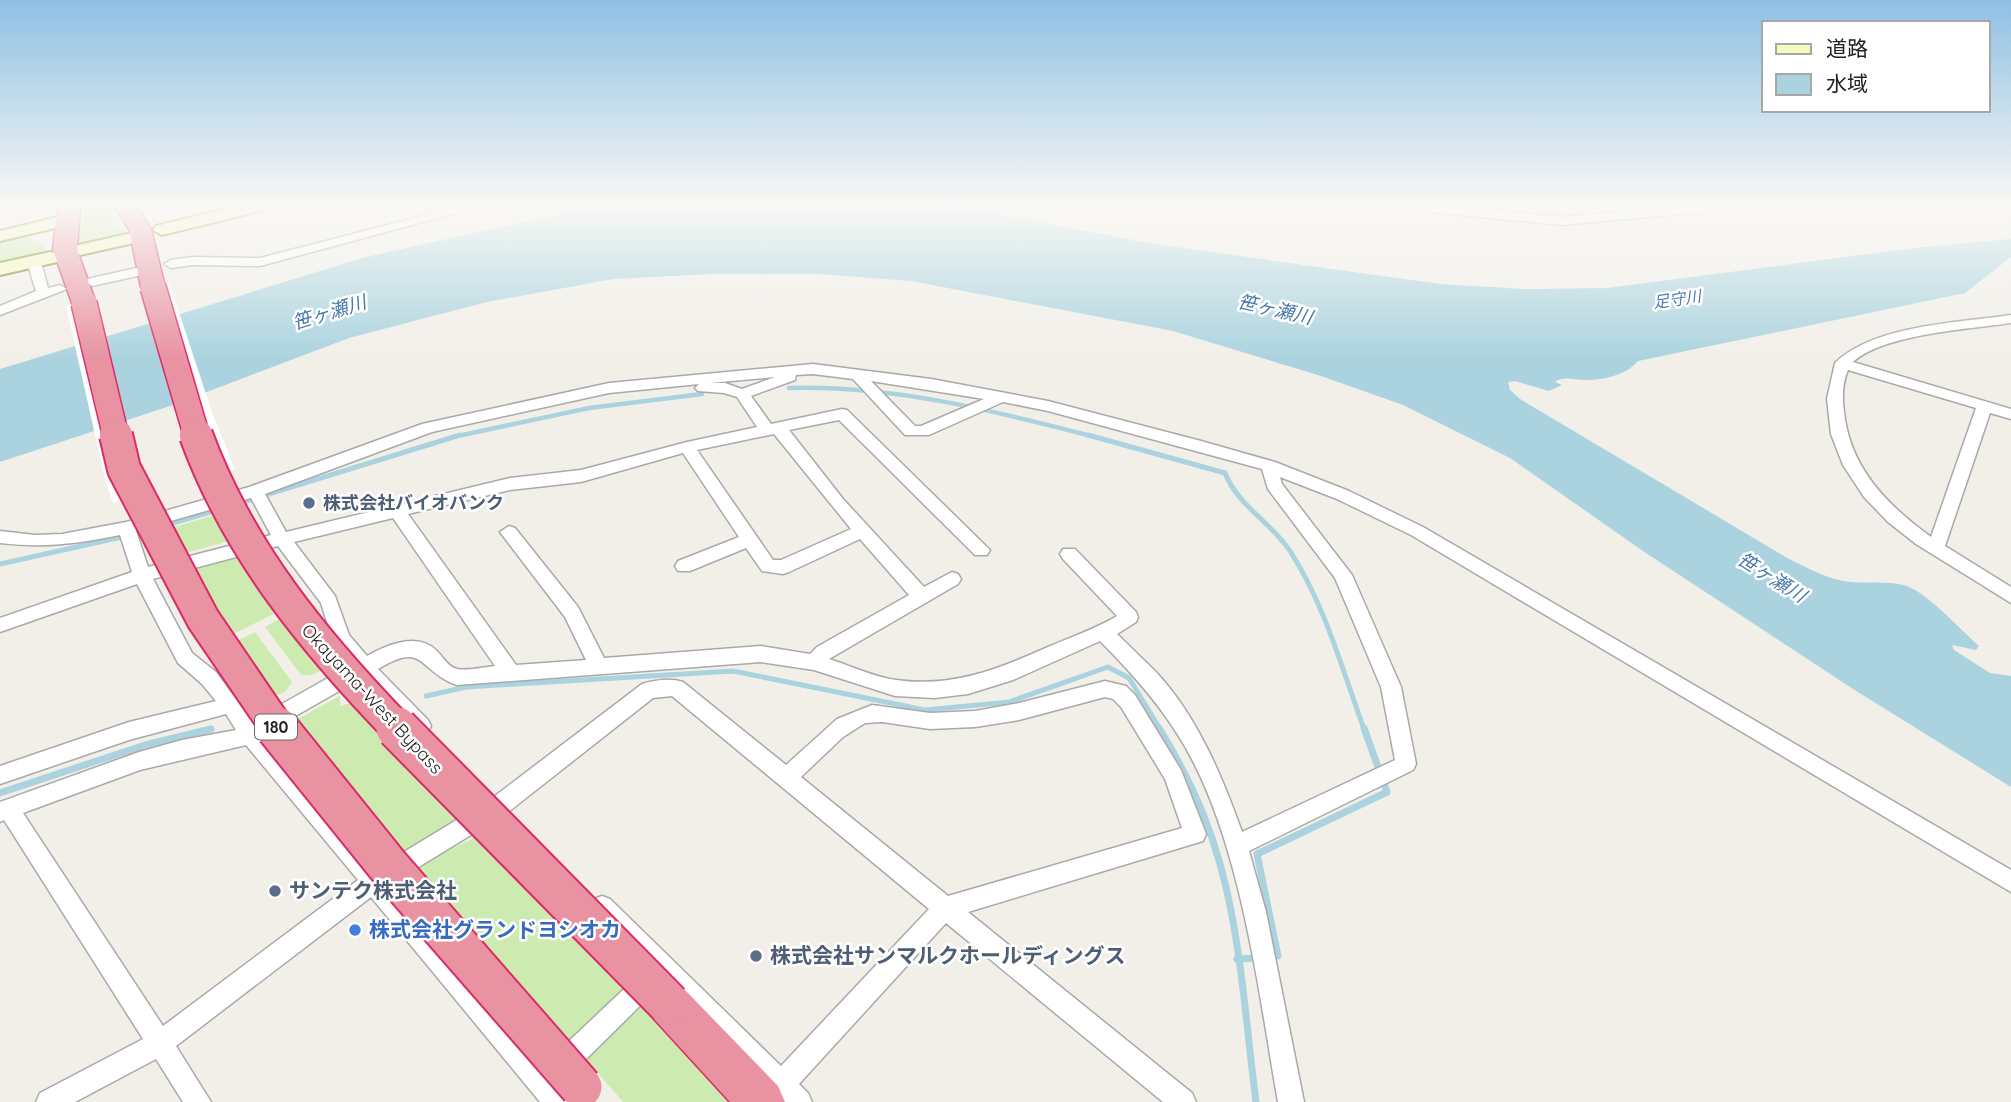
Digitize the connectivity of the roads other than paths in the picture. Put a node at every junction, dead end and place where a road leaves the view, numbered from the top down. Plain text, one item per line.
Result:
1 (67, 257) edge
2 (149, 257) edge
3 (278, 257) edge
4 (42, 260) joint
5 (0, 269) edge
6 (155, 274) junction
7 (78, 291) junction
8 (43, 293) junction
9 (0, 311) edge
10 (2011, 318) edge
11 (1842, 363) junction
12 (813, 369) junction
13 (861, 373) junction
14 (668, 381) junction
15 (742, 394) junction
16 (1002, 397) junction
17 (1984, 407) junction
18 (2011, 414) edge
19 (773, 430) junction
20 (688, 447) junction
21 (1269, 466) junction
22 (258, 496) junction
23 (397, 511) junction
24 (862, 531) junction
25 (509, 532) dead end
26 (128, 534) junction
27 (0, 537) edge
28 (282, 539) junction
29 (750, 539) junction
30 (1936, 548) junction
31 (981, 550) dead end
32 (1069, 554) dead end
33 (684, 566) dead end
34 (142, 575) junction
35 (952, 579) dead end
36 (2011, 596) edge
37 (922, 597) junction
38 (0, 625) edge
39 (1104, 633) junction
40 (814, 662) junction
41 (597, 665) junction
42 (365, 667) junction
43 (509, 672) junction
44 (231, 705) junction
45 (249, 734) junction
46 (0, 775) edge
47 (787, 777) junction
48 (499, 806) junction
49 (4, 811) edge
50 (1238, 845) junction
51 (2011, 882) edge
52 (372, 883) junction
53 (945, 908) junction
54 (666, 986) junction
55 (159, 1044) junction
56 (568, 1094) edge
57 (781, 1096) edge
58 (48, 1102) edge
59 (198, 1102) edge
60 (1183, 1102) edge
61 (1292, 1102) edge

1 - 7 highway, 180
2 - 6 highway, Okayama-West Bypass
3 - 6 street
4 - 5 street
4 - 8 street
6 - 7 street
6 - 54 highway, Okayama-West Bypass, bridge
7 - 8 street
7 - 56 highway, 180, bridge
8 - 9 street
10 - 11 street
11 - 17 street
11 - 30 street
12 - 13 street
12 - 14 street
12 - 15 street
13 - 16 street
13 - 16 street
14 - 15 street
14 - 22 street
15 - 19 street
16 - 21 street
17 - 18 street
17 - 30 street
19 - 20 street
19 - 24 street
19 - 31 street
20 - 23 street
20 - 29 street
21 - 50 street
21 - 51 street
22 - 26 street
22 - 28 street
23 - 28 street
23 - 43 street
24 - 29 street
24 - 37 street
25 - 41 street
26 - 27 street
26 - 34 street
28 - 34 street
28 - 42 street
29 - 33 street
30 - 36 street
32 - 39 street
34 - 38 street
34 - 44 street
35 - 37 street
37 - 40 street
39 - 40 street
39 - 50 street
40 - 41 street
41 - 43 street
42 - 43 street
42 - 45 street
42 - 48 street
44 - 45 street
44 - 46 street
45 - 49 street
45 - 52 street
47 - 48 street
47 - 53 street
47 - 53 street
48 - 52 street
48 - 54 street
49 - 55 street
50 - 61 street
52 - 55 street
52 - 56 street
53 - 57 street
53 - 60 street
54 - 56 street
54 - 57 highway, Okayama-West Bypass
55 - 58 street
55 - 59 street

